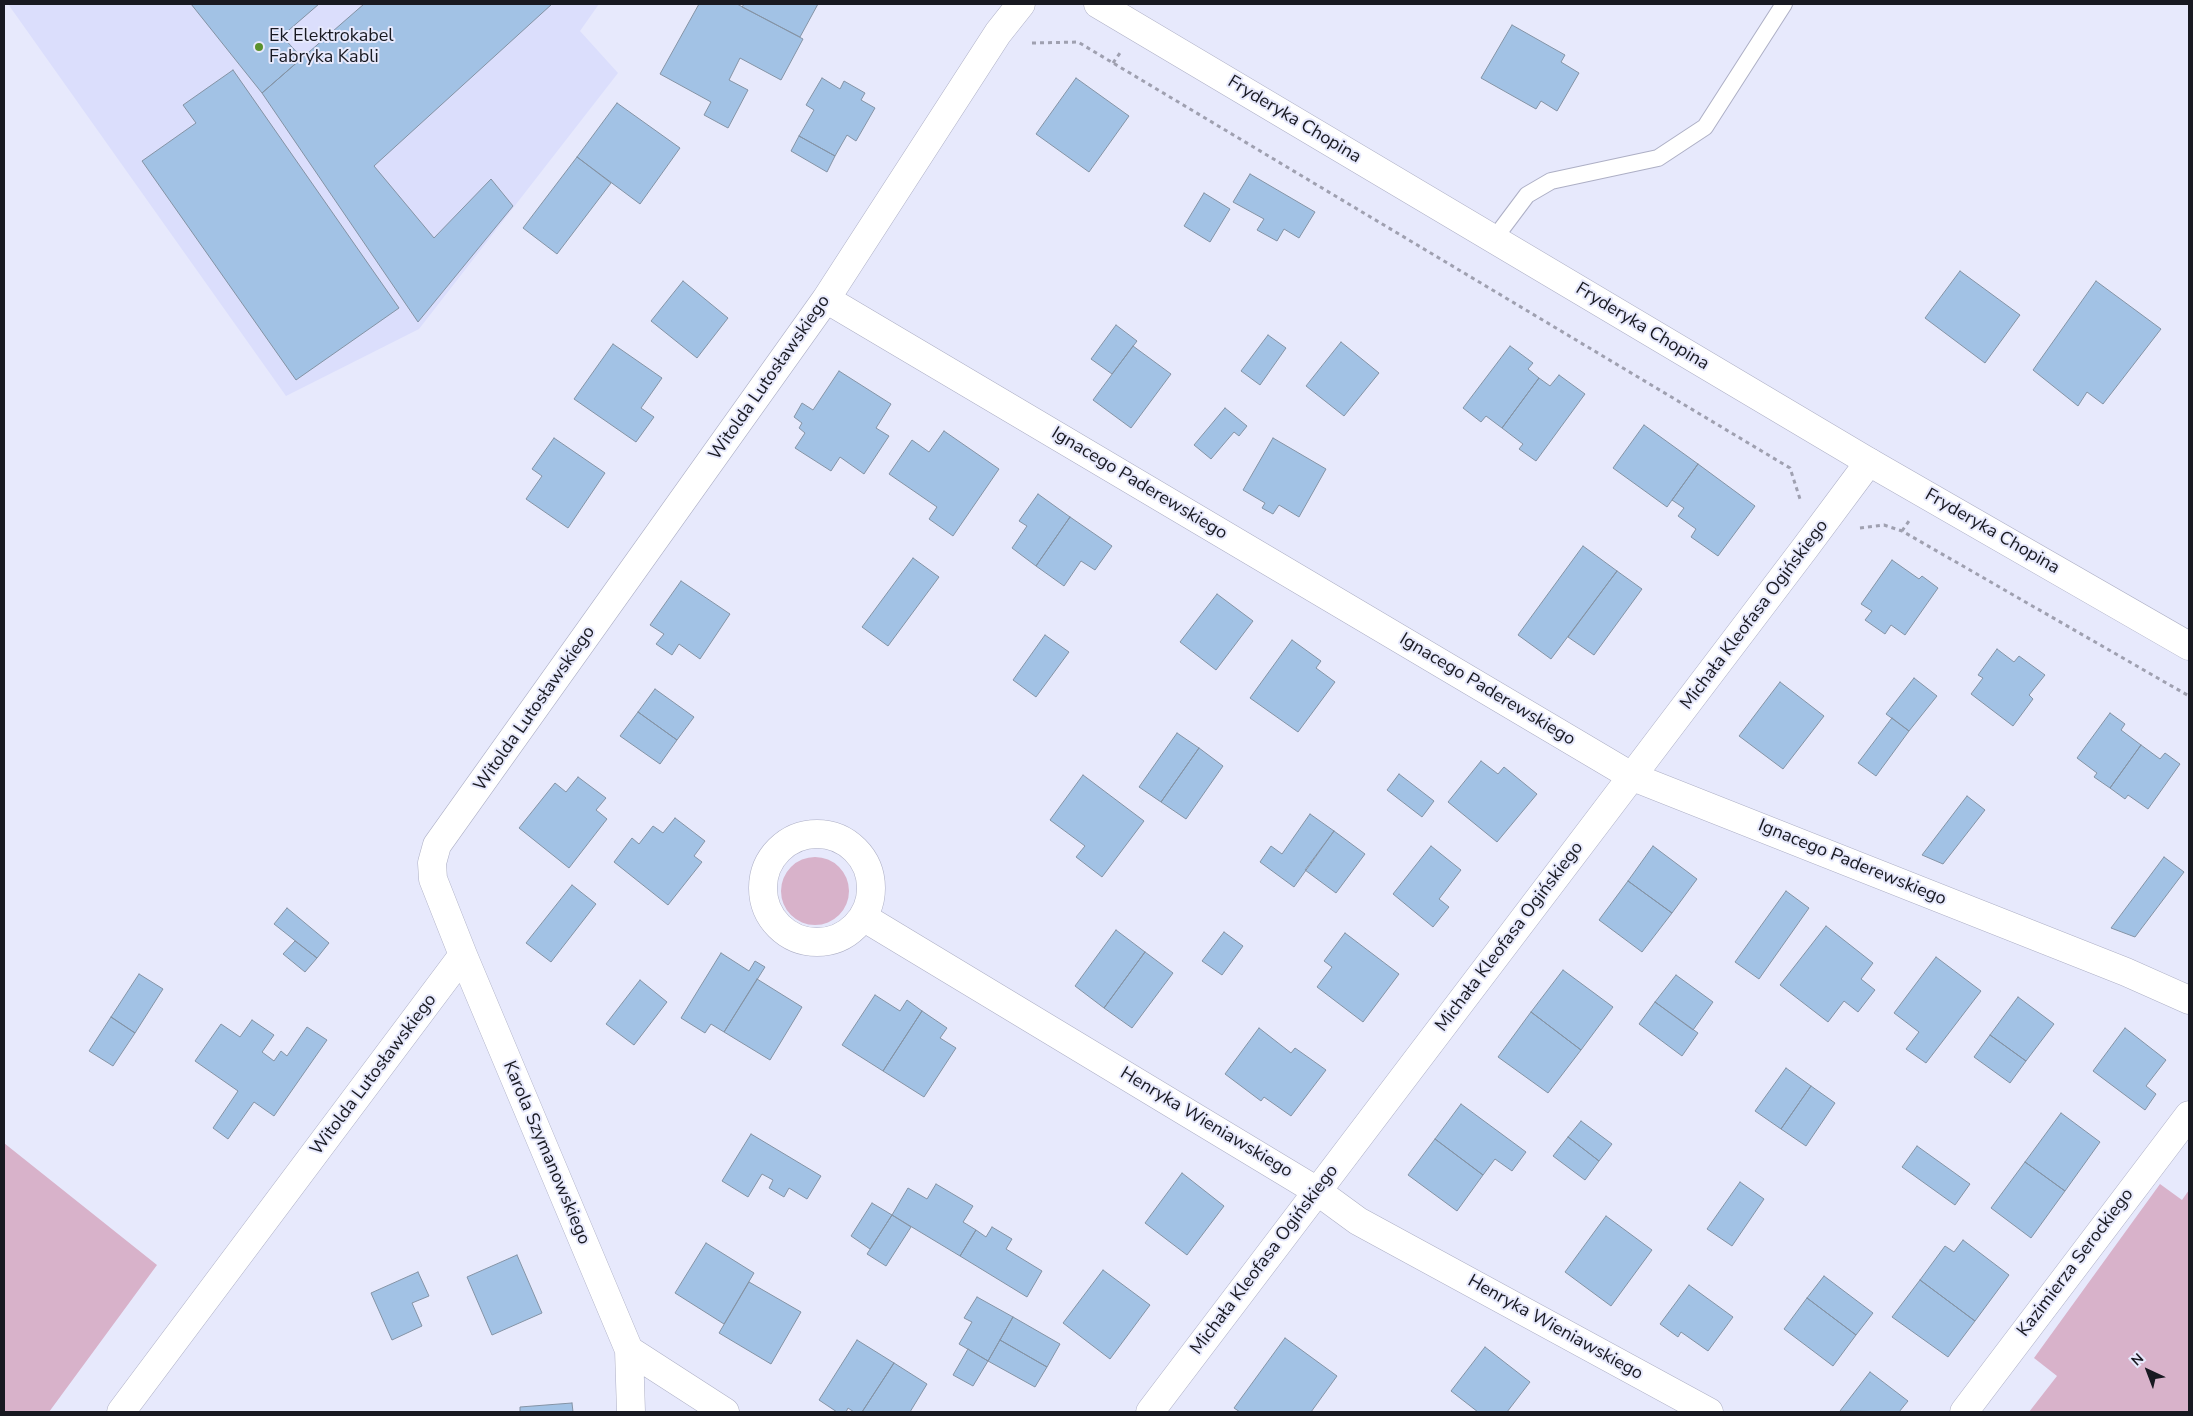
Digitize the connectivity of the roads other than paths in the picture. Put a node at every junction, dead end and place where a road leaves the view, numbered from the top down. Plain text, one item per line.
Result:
1 (1021, 4) edge
2 (1098, 4) edge
3 (1784, 4) edge
4 (1494, 239) junction
5 (826, 299) junction
6 (1869, 462) junction
7 (2189, 646) edge
8 (1633, 777) junction
9 (863, 916) dead end
10 (463, 955) junction
11 (2189, 1000) edge
12 (2189, 1114) edge
13 (1317, 1191) junction
14 (629, 1350) junction
15 (121, 1412) edge
16 (631, 1412) edge
17 (725, 1412) edge
18 (1150, 1412) edge
19 (1709, 1412) edge
20 (1964, 1412) edge

1 - 5 street, Witolda Lutosławskiego
2 - 4 street, Fryderyka Chopina
3 - 4 lane
4 - 6 street, Fryderyka Chopina
5 - 8 street, Ignacego Paderewskiego
5 - 10 street, Witolda Lutosławskiego
6 - 7 street, Fryderyka Chopina
6 - 8 street, Michała Kleofasa Ogińskiego
8 - 11 street, Ignacego Paderewskiego
8 - 13 street, Michała Kleofasa Ogińskiego
9 - 13 street, Henryka Wieniawskiego
10 - 14 street, Karola Szymanowskiego
10 - 15 street, Witolda Lutosławskiego
12 - 20 street, Kazimierza Serockiego
13 - 18 street, Michała Kleofasa Ogińskiego
13 - 19 street, Henryka Wieniawskiego
14 - 16 street, Karola Szymanowskiego
14 - 17 street

